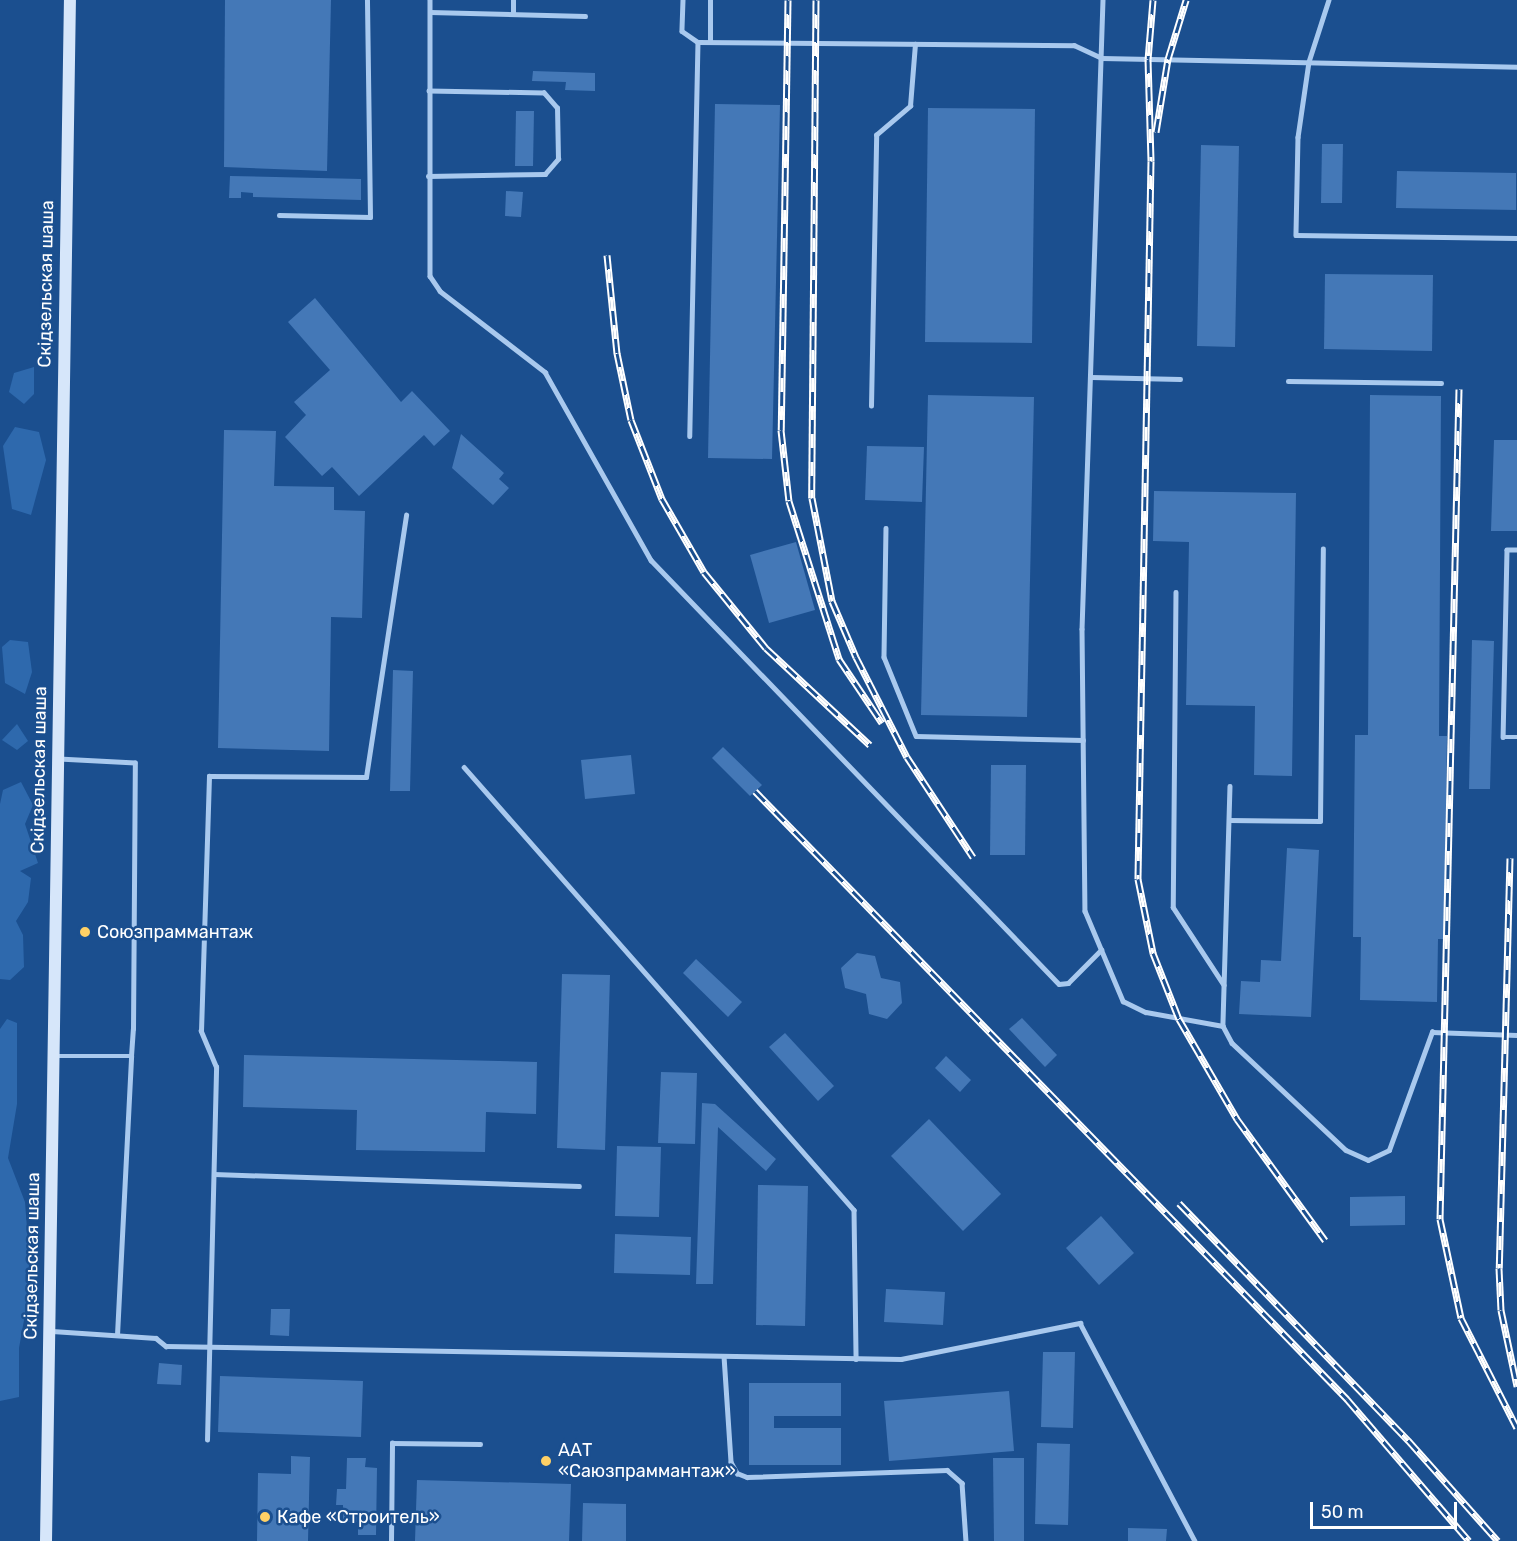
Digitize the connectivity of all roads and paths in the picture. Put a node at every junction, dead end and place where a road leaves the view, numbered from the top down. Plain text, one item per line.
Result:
1 (70, 0) edge
2 (367, 0) edge
3 (430, 0) edge
4 (513, 0) edge
5 (683, 0) edge
6 (710, 0) edge
7 (1103, 0) edge
8 (1329, 0) edge
9 (430, 12) junction
10 (513, 14) junction
11 (585, 16) dead end
12 (698, 42) junction
13 (710, 42) junction
14 (915, 44) junction
15 (1102, 58) junction
16 (1309, 62) junction
17 (1517, 66) edge
18 (429, 91) junction
19 (428, 176) junction
20 (279, 215) dead end
21 (1517, 238) edge
22 (1091, 376) junction
23 (1180, 379) dead end
24 (1288, 381) dead end
25 (1441, 383) dead end
26 (871, 406) dead end
27 (690, 436) dead end
28 (406, 515) dead end
29 (886, 528) dead end
30 (1323, 549) dead end
31 (1517, 550) edge
32 (1176, 592) dead end
33 (1517, 737) edge
34 (1083, 740) junction
35 (57, 759) junction
36 (464, 767) dead end
37 (1230, 786) dead end
38 (1229, 820) junction
39 (1101, 950) junction
40 (1224, 985) junction
41 (1223, 1026) junction
42 (1517, 1035) edge
43 (53, 1056) junction
44 (131, 1056) junction
45 (214, 1174) junction
46 (579, 1186) dead end
47 (49, 1331) junction
48 (117, 1335) junction
49 (210, 1347) junction
50 (724, 1356) junction
51 (856, 1359) junction
52 (207, 1440) dead end
53 (480, 1444) dead end
54 (46, 1541) edge
55 (391, 1541) edge
56 (966, 1541) edge
57 (1195, 1541) edge

1 - 35 street, Скідзельская шаша
2 - 20 lane
3 - 9 lane
4 - 10 lane
5 - 12 lane
6 - 13 lane
7 - 15 lane
8 - 16 lane
9 - 10 lane
9 - 18 lane
10 - 11 lane
12 - 13 lane
12 - 27 lane
13 - 14 lane
14 - 15 lane
14 - 26 lane
15 - 16 lane
15 - 22 lane
16 - 17 lane
16 - 21 lane
18 - 19 lane
18 - 19 lane
19 - 39 lane
22 - 23 lane
22 - 34 lane
24 - 25 lane
28 - 45 lane
29 - 34 lane
30 - 38 lane
31 - 33 lane
32 - 40 lane
34 - 39 lane
35 - 43 street, Скідзельская шаша
35 - 44 lane
36 - 51 lane
37 - 38 lane
38 - 40 lane
39 - 41 lane
40 - 41 lane
41 - 42 lane
43 - 44 lane
43 - 47 street, Скідзельская шаша
44 - 48 lane
45 - 46 lane
45 - 49 lane
47 - 48 lane
47 - 54 street, Скідзельская шаша
48 - 49 lane
49 - 50 lane
49 - 52 lane
50 - 51 lane
50 - 56 lane
51 - 57 lane
53 - 55 lane

